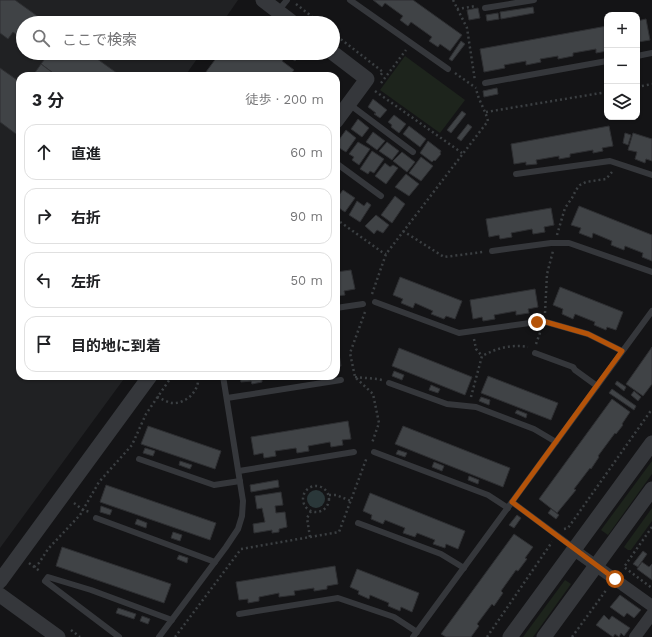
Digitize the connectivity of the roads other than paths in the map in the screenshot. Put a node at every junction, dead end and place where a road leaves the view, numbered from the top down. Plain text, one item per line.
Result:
1 (263, 0) edge
2 (350, 0) edge
3 (534, 0) edge
4 (282, 6) edge
5 (485, 8) road end
6 (288, 16) edge
7 (652, 53) edge
8 (640, 55) edge
9 (340, 58) edge
10 (604, 62) edge
11 (448, 69) road end
12 (485, 83) dead end
13 (349, 104) junction
14 (340, 116) edge
15 (413, 152) dead end
16 (340, 166) edge
17 (516, 174) dead end
18 (652, 175) edge
19 (380, 196) dead end
20 (492, 251) road end
21 (652, 272) edge
22 (375, 302) dead end
23 (365, 307) road end
24 (340, 308) edge
25 (652, 311) edge
26 (622, 351) junction
27 (536, 353) dead end
28 (147, 380) edge
29 (225, 380) edge
30 (341, 380) road end
31 (389, 383) road end
32 (597, 386) junction
33 (227, 398) junction
34 (556, 442) junction
35 (652, 444) edge
36 (354, 452) dead end
37 (371, 452) road end
38 (139, 459) dead end
39 (238, 471) junction
40 (240, 481) junction
41 (652, 489) edge
42 (510, 505) junction
43 (96, 518) road end
44 (358, 523) dead end
45 (574, 550) junction
46 (215, 562) junction
47 (596, 566) junction
48 (464, 568) junction
49 (0, 581) edge
50 (0, 595) edge
51 (652, 606) edge
52 (238, 614) dead end
53 (652, 614) edge
54 (172, 620) junction
55 (63, 632) edge
56 (415, 636) edge
57 (119, 637) edge
58 (159, 637) edge
59 (510, 637) edge
60 (544, 637) edge
61 (635, 637) edge

1 - 4 street
2 - 11 lane
3 - 5 lane
4 - 6 street
7 - 8 lane
9 - 13 street
10 - 12 lane
13 - 14 street
13 - 15 lane
16 - 19 lane
17 - 18 lane
20 - 21 lane
22 - 26 lane
23 - 24 lane
25 - 26 lane
26 - 32 lane
27 - 32 lane
28 - 49 street
29 - 33 lane
30 - 33 lane
31 - 34 lane
32 - 34 lane
33 - 39 lane
34 - 42 lane
35 - 45 street
36 - 39 lane
37 - 42 lane
38 - 40 lane
39 - 40 lane
40 - 46 lane
41 - 47 street
42 - 45 lane
42 - 48 lane
43 - 46 lane
44 - 48 lane
45 - 47 street
45 - 59 street
46 - 54 lane
47 - 51 street
47 - 60 street
48 - 56 lane
50 - 55 street
52 - 56 lane
53 - 61 street
54 - 57 lane
54 - 58 lane

